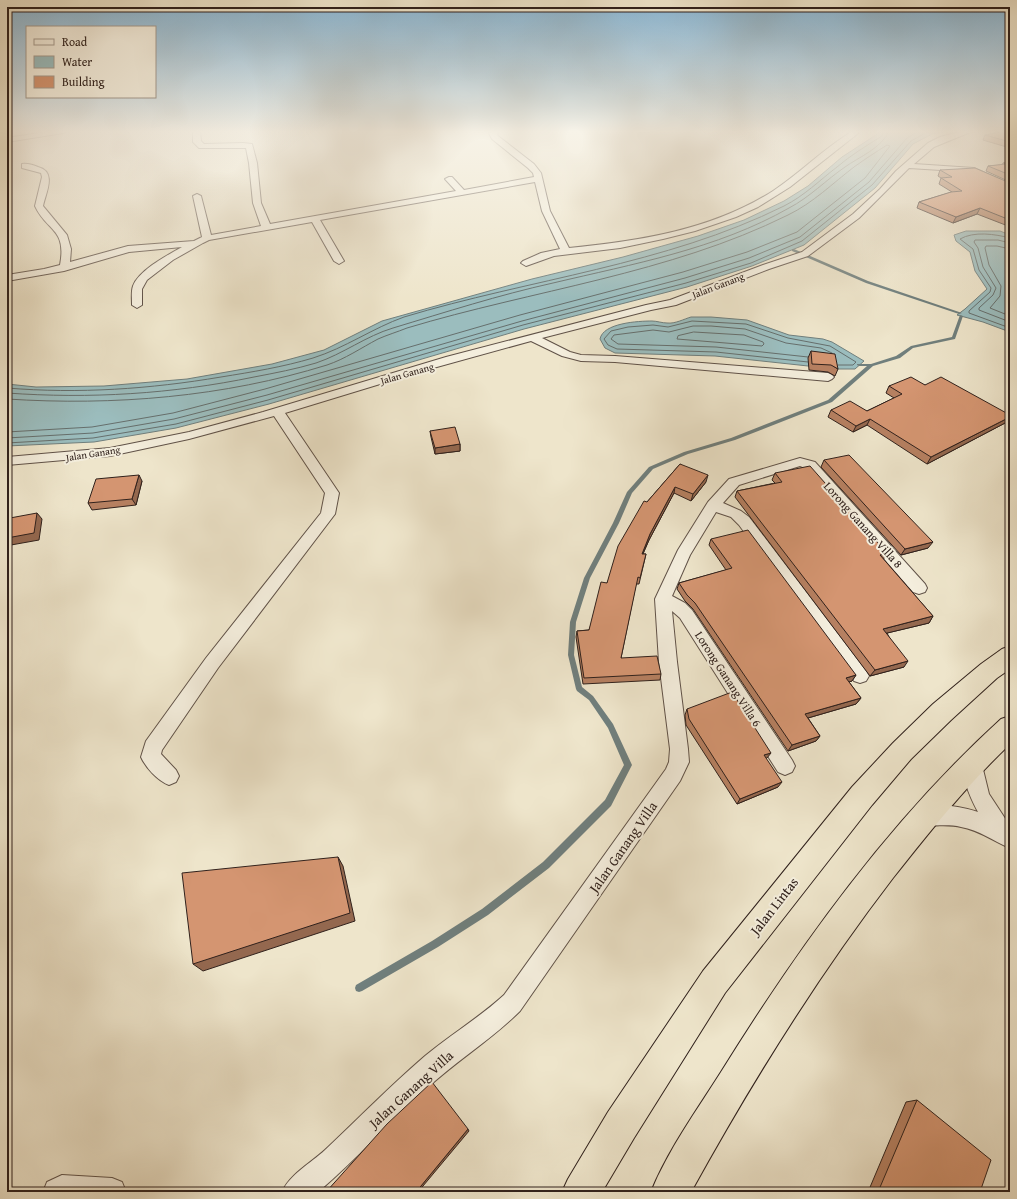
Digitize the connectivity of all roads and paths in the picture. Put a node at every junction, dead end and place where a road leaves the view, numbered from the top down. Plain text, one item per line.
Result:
1 (44, 187) edge
2 (255, 187) edge
3 (457, 187) edge
4 (492, 187) edge
5 (540, 187) edge
6 (785, 187) edge
7 (886, 187) edge
8 (462, 192) junction
9 (197, 196) dead end
10 (314, 218) junction
11 (266, 226) junction
12 (206, 238) junction
13 (196, 243) junction
14 (566, 251) junction
15 (339, 261) dead end
16 (526, 262) dead end
17 (64, 268) junction
18 (7, 278) edge
19 (137, 305) dead end
20 (532, 338) junction
21 (828, 377) dead end
22 (277, 411) junction
23 (7, 462) edge
24 (807, 463) joint
25 (713, 505) junction
26 (919, 588) dead end
27 (663, 599) junction
28 (1010, 656) edge
29 (860, 676) dead end
30 (1010, 727) edge
31 (973, 763) junction
32 (785, 766) dead end
33 (169, 776) dead end
34 (924, 816) junction
35 (1006, 835) edge
36 (57, 1192) edge
37 (112, 1192) edge
38 (296, 1192) edge
39 (581, 1192) edge
40 (670, 1192) edge

1 - 17 street
2 - 11 street
3 - 8 street
4 - 8 street
5 - 14 street
6 - 14 street
7 - 20 street, Jalan Ganang
8 - 10 street
9 - 12 street
10 - 11 street
10 - 15 street
11 - 12 street
12 - 13 street
13 - 17 street
13 - 19 street
14 - 16 street
17 - 18 street
20 - 21 street
20 - 22 street, Jalan Ganang
22 - 23 street, Jalan Ganang
22 - 33 street
24 - 25 street, Jalan Ganang Villa
24 - 26 street, Lorong Ganang Villa 8
25 - 27 street, Jalan Ganang Villa
25 - 29 street
27 - 32 street, Lorong Ganang Villa 6
27 - 38 street, Jalan Ganang Villa
28 - 39 highway, Jalan Lintas
30 - 31 highway
31 - 34 highway
31 - 35 street
34 - 35 street
34 - 40 highway
36 - 37 street

